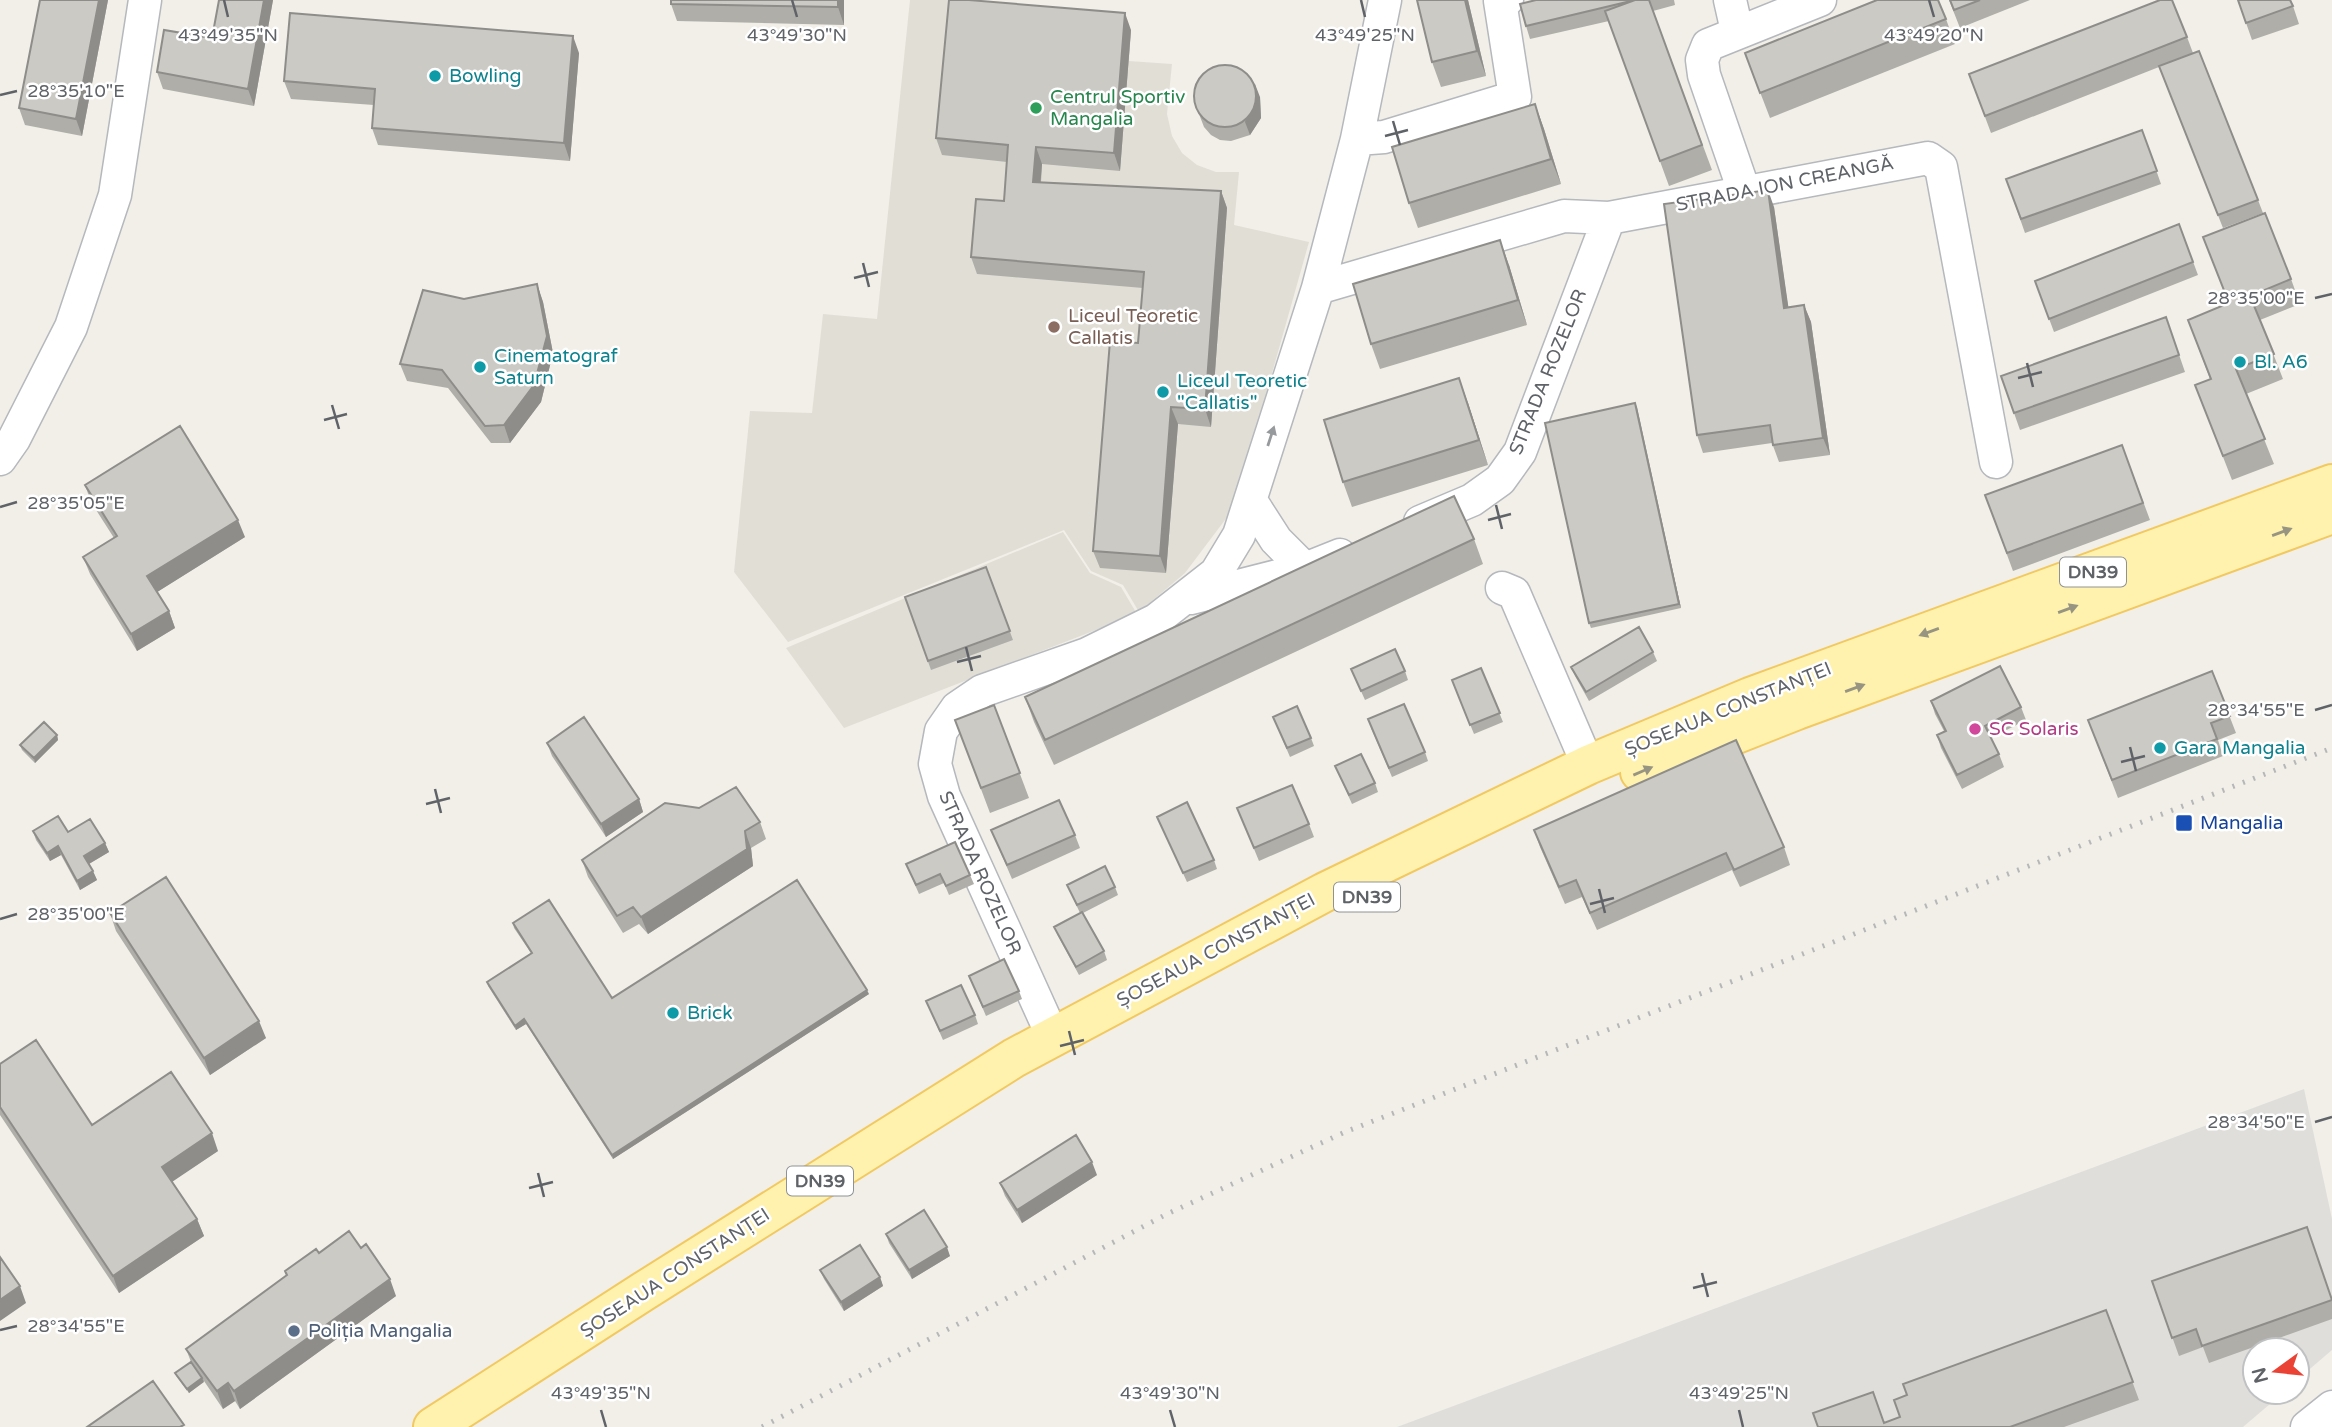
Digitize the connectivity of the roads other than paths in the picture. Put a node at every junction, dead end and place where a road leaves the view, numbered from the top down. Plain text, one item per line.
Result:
1 (145, 0) edge
2 (1385, 0) edge
3 (1507, 0) edge
4 (1730, 0) edge
5 (1820, 0) edge
6 (1737, 31) junction
7 (1357, 139) junction
8 (1744, 191) junction
9 (1609, 218) junction
10 (1318, 288) junction
11 (0, 459) edge
12 (1996, 462) dead end
13 (2332, 478) edge
14 (2332, 485) edge
15 (1251, 502) junction
16 (2332, 514) edge
17 (1305, 569) junction
18 (1502, 588) dead end
19 (1183, 601) junction
20 (1588, 765) junction
21 (1053, 1037) junction
22 (2332, 1407) edge
23 (433, 1427) edge
24 (475, 1427) edge
25 (2307, 1427) edge

1 - 11 street
2 - 7 street, STRADA ROZELOR
3 - 7 street
4 - 6 street
5 - 6 street
6 - 8 street
7 - 10 street, STRADA ROZELOR
8 - 9 street, STRADA ION CREANGĂ
8 - 12 street, STRADA ION CREANGĂ
9 - 10 street, STRADA ION CREANGĂ
9 - 17 street, STRADA ROZELOR
15 -> 10 street, STRADA ROZELOR
13 - 14 street
14 -> 20 main road, ȘOSEAUA CONSTANȚEI / DN39
15 - 17 street
15 - 19 street, STRADA ROZELOR
24 -> 16 main road, ȘOSEAUA CONSTANȚEI / DN39
17 - 19 street, STRADA ROZELOR
18 - 20 street
19 - 21 street, STRADA ROZELOR
20 - 21 main road, ȘOSEAUA CONSTANȚEI / DN39
21 - 23 main road, ȘOSEAUA CONSTANȚEI / DN39
22 - 25 street

